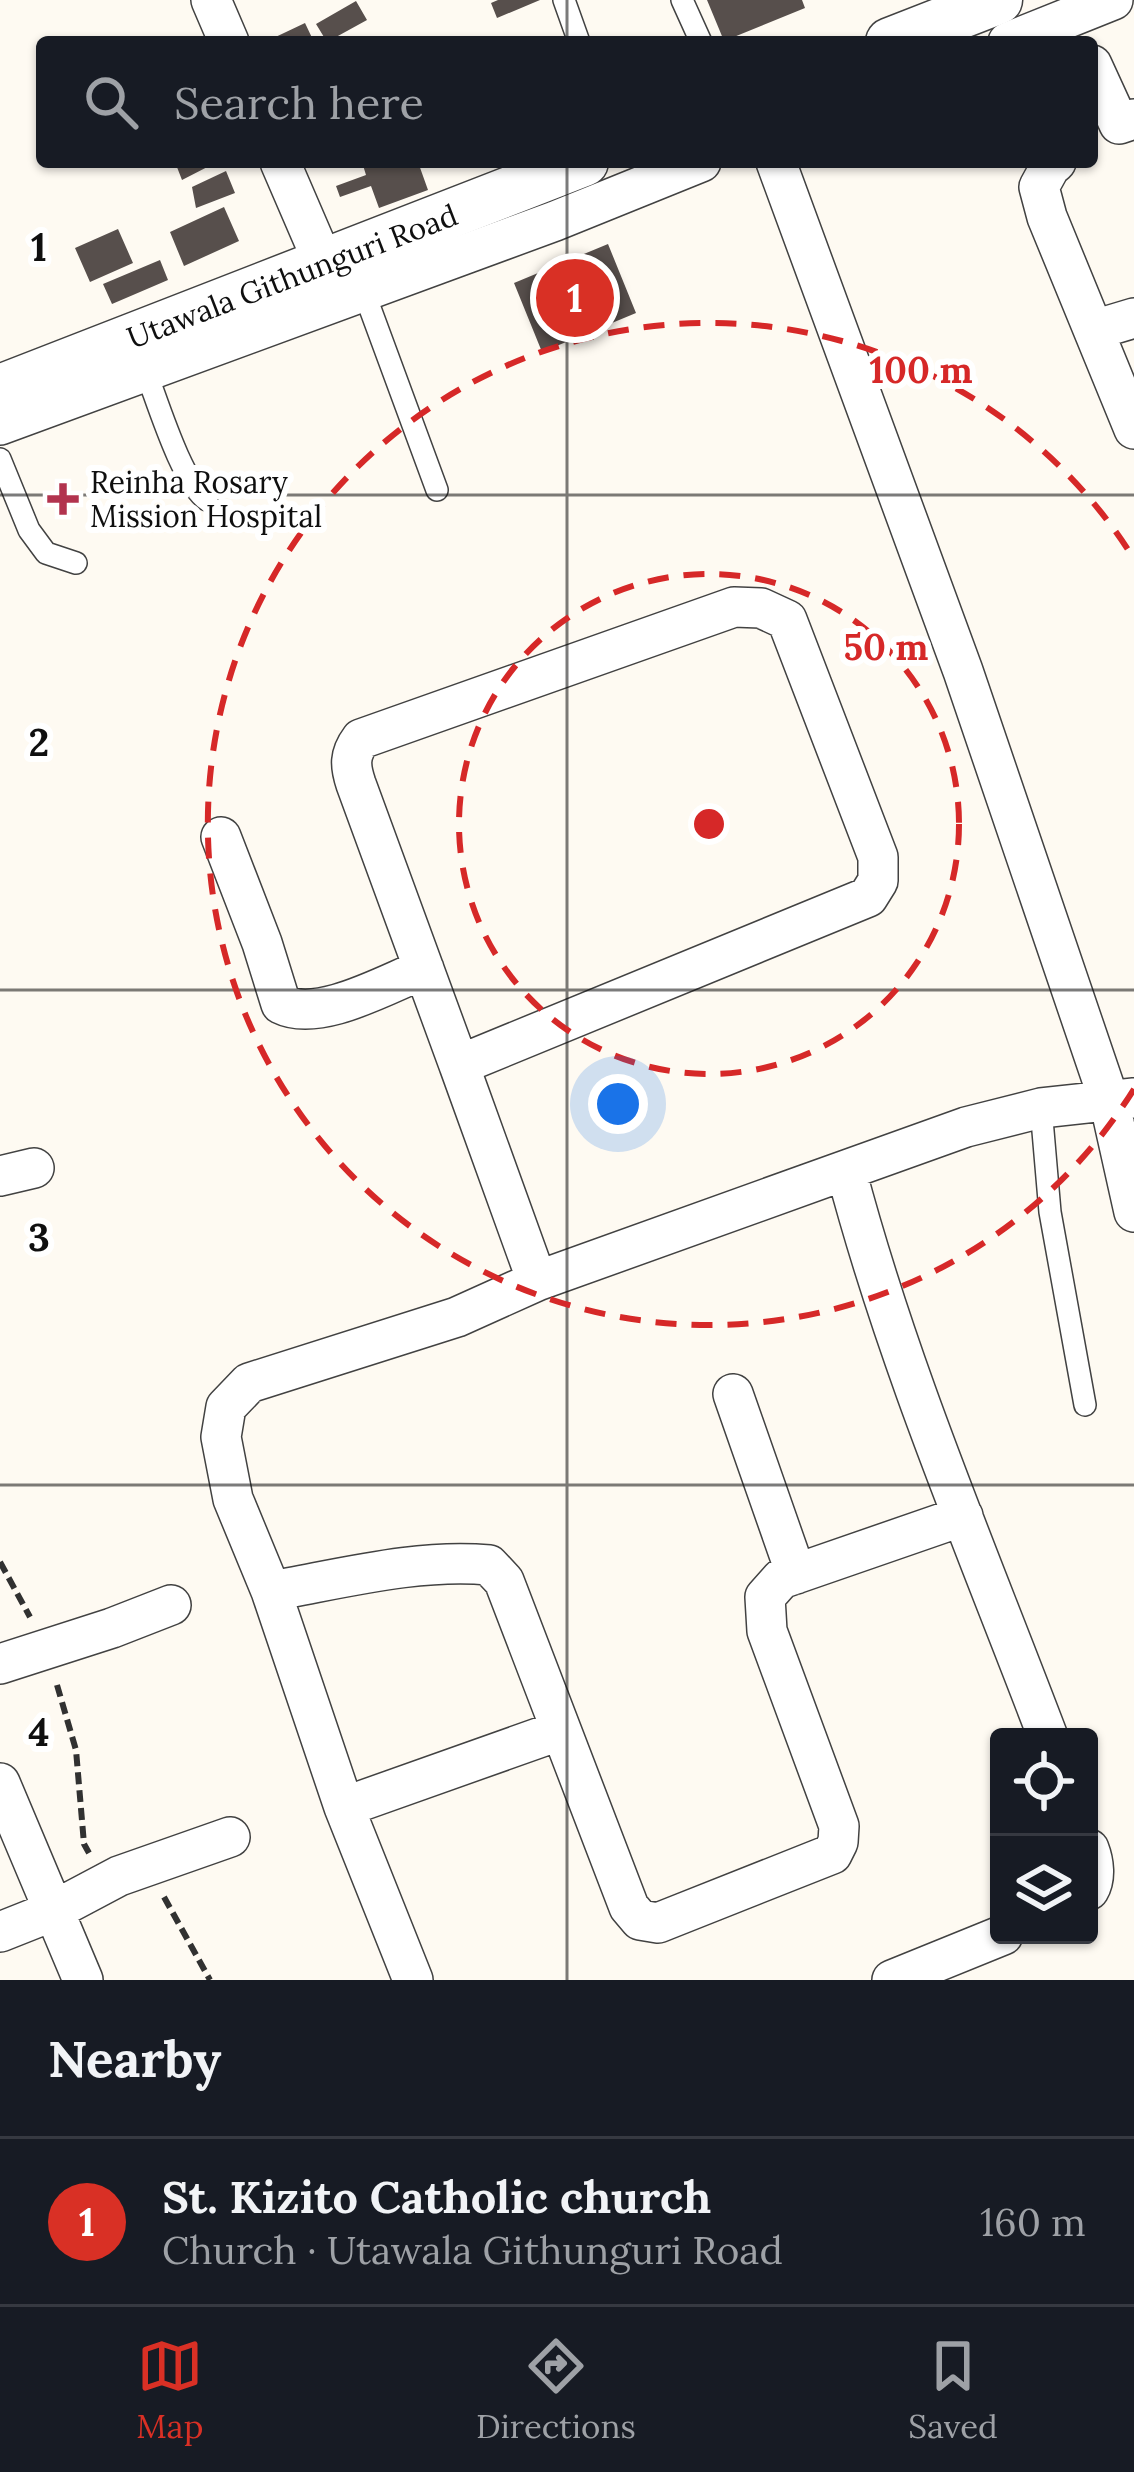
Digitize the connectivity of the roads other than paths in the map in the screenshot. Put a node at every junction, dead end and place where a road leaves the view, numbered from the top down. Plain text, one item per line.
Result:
1 (211, 0) edge
2 (564, 0) edge
3 (682, 0) edge
4 (998, 0) edge
5 (1113, 0) edge
6 (936, 11) edge
7 (1076, 30) edge
8 (226, 36) edge
9 (577, 36) edge
10 (697, 36) edge
11 (899, 36) edge
12 (1042, 36) edge
13 (1098, 81) edge
14 (1115, 127) edge
15 (283, 168) edge
16 (569, 168) edge
17 (686, 168) edge
18 (778, 168) edge
19 (1049, 168) edge
20 (324, 264) junction
21 (364, 292) junction
22 (1134, 318) edge
23 (1094, 330) junction
24 (146, 372) junction
25 (0, 389) edge
26 (0, 425) edge
27 (1134, 428) edge
28 (0, 459) edge
29 (437, 490) dead end
30 (208, 500) dead end
31 (76, 563) dead end
32 (221, 837) dead end
33 (424, 969) junction
34 (459, 1065) junction
35 (1121, 1099) edge
36 (1041, 1108) junction
37 (846, 1171) junction
38 (1134, 1212) edge
39 (538, 1281) junction
40 (733, 1394) dead end
41 (1085, 1405) dead end
42 (963, 1516) junction
43 (796, 1574) junction
44 (271, 1592) junction
45 (171, 1605) dead end
46 (0, 1664) edge
47 (1045, 1728) edge
48 (561, 1730) junction
49 (0, 1783) edge
50 (344, 1807) junction
51 (230, 1837) dead end
52 (52, 1911) junction
53 (0, 1932) edge
54 (990, 1940) edge
55 (83, 1980) edge
56 (412, 1980) edge
57 (892, 1980) edge

1 - 8 street
2 - 9 lane
3 - 10 lane
4 - 6 street
5 - 7 street
6 - 11 street
7 - 12 street
13 - 14 street
15 - 20 street
16 - 20 street, Utawala Githunguri Road
17 - 21 street
18 - 35 street
19 - 23 street
20 - 25 street, Utawala Githunguri Road
21 - 24 street
21 - 29 lane
22 - 23 street
23 - 27 street
24 - 26 street
24 - 30 lane
28 - 31 lane
32 - 33 street
33 - 34 street
33 - 34 street
34 - 39 street
35 - 36 street
35 - 38 street
36 - 37 street
36 - 41 lane
37 - 39 street
37 - 42 street
39 - 44 street
40 - 43 street
42 - 43 street
42 - 47 street
43 - 48 street
44 - 48 street
44 - 50 street
45 - 46 street
48 - 50 street
49 - 52 street
50 - 56 street
51 - 52 street
52 - 53 street
52 - 55 street
54 - 57 street

